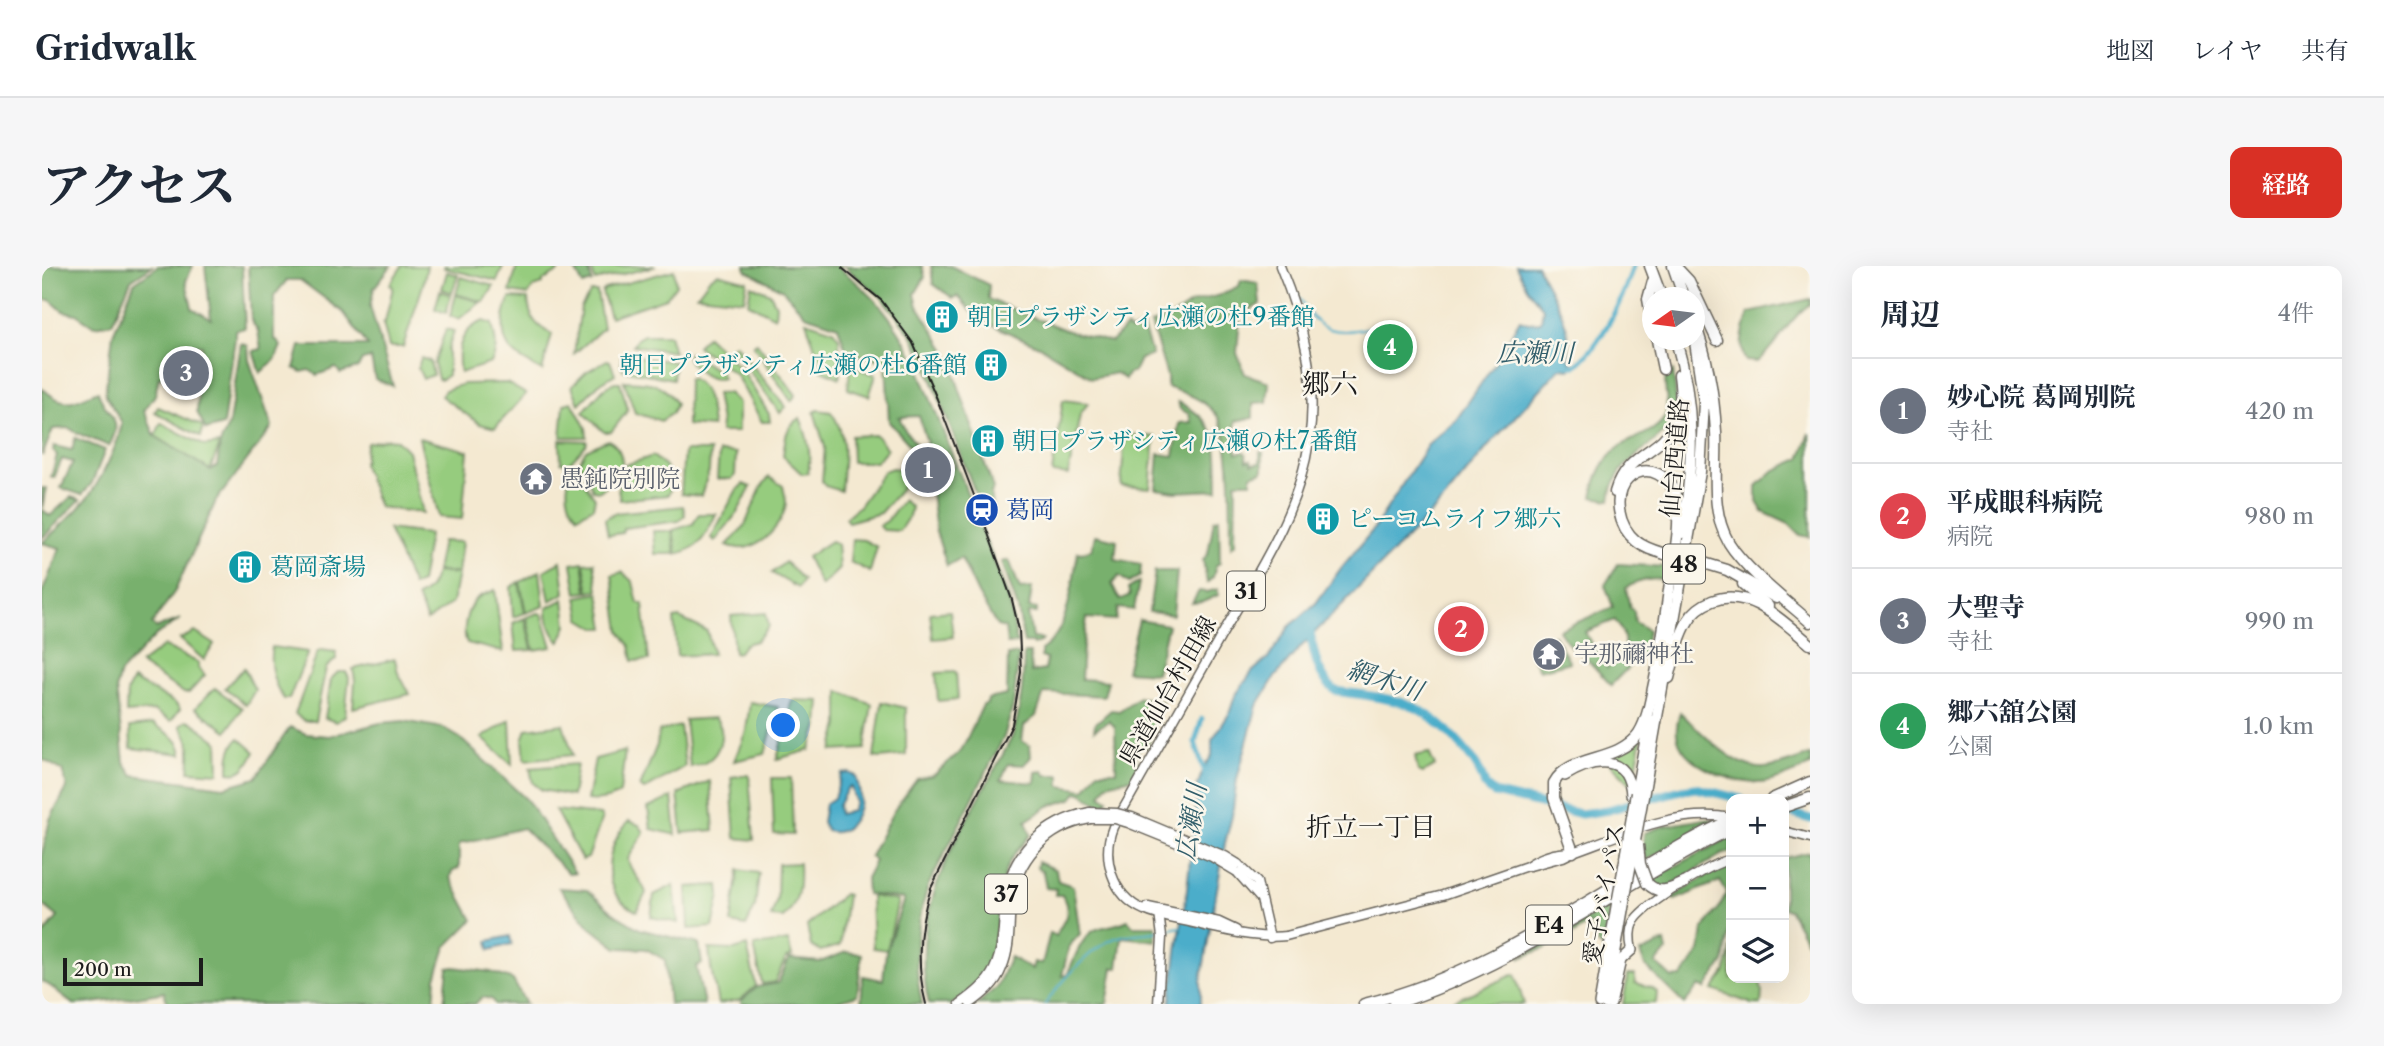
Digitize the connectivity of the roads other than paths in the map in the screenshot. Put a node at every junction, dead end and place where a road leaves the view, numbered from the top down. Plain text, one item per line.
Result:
1 (1280, 266) edge
2 (1649, 266) edge
3 (1674, 266) edge
4 (1653, 281) junction
5 (1651, 287) edge
6 (1655, 287) edge
7 (1656, 287) edge
8 (1681, 287) edge
9 (1717, 340) dead end
10 (1659, 350) edge
11 (1675, 350) edge
12 (1677, 350) edge
13 (1697, 350) edge
14 (1703, 350) edge
15 (1662, 369) dead end
16 (1665, 557) junction
17 (1694, 562) junction
18 (1798, 611) junction
19 (1810, 622) edge
20 (1786, 624) junction
21 (1663, 642) junction
22 (1810, 644) edge
23 (1810, 782) edge
24 (1810, 790) edge
25 (1637, 793) junction
26 (1783, 794) edge
27 (1810, 797) edge
28 (1557, 802) junction
29 (1642, 803) junction
30 (1789, 805) edge
31 (1789, 805) edge
32 (1810, 805) edge
33 (1789, 806) edge
34 (1090, 816) junction
35 (1726, 822) edge
36 (1726, 826) edge
37 (1726, 827) edge
38 (1789, 832) edge
39 (1810, 838) edge
40 (1573, 852) junction
41 (1625, 858) joint
42 (1726, 860) edge
43 (1647, 883) junction
44 (1684, 883) junction
45 (1621, 898) junction
46 (1656, 902) junction
47 (1162, 912) junction
48 (1270, 938) junction
49 (1632, 950) joint
50 (960, 1004) edge
51 (970, 1004) edge
52 (1158, 1004) edge
53 (1364, 1004) edge
54 (1394, 1004) edge
55 (1599, 1004) edge
56 (1609, 1004) edge

1 - 47 main road, 県道仙台村田線 / 31
2 - 4 highway
2 - 7 highway
3 - 8 highway
3 - 9 highway
4 - 5 highway
4 - 6 highway
10 - 15 highway
11 - 16 highway
12 - 21 highway, 仙台西道路 / 48
13 - 25 highway, 仙台西道路 / 48
14 - 18 highway
16 - 17 highway
16 - 21 highway
17 - 18 highway
17 - 20 highway
18 - 19 highway
20 - 22 highway
20 - 25 highway
21 - 25 highway, 仙台西道路 / 48
21 - 28 highway
23 - 26 highway
24 - 30 highway
25 - 28 highway
25 - 29 highway, 愛子バイパス / 48, bridge
25 - 41 highway, 愛子バイパス / 48, bridge
27 - 31 highway
28 - 40 highway
29 - 43 highway, bridge
29 - 45 highway, 愛子バイパス / 48, bridge
32 - 33 highway
34 - 48 main road, 37, bridge
34 - 50 main road, 37
34 - 51 main road, 37
35 - 40 main road, 県道仙台村田線 / 31
36 - 53 highway, E4
37 - 54 highway, E4
38 - 39 main road
40 - 48 main road, 県道仙台村田線 / 31
41 - 45 highway, 愛子バイパス / 48, bridge
42 - 44 main road
43 - 44 highway
43 - 46 highway
44 - 46 main road
45 - 55 highway, 愛子バイパス / 48
45 - 56 highway, 愛子バイパス / 48
46 - 49 main road
47 - 48 main road, 県道仙台村田線 / 31
47 - 52 main road
49 - 56 highway

